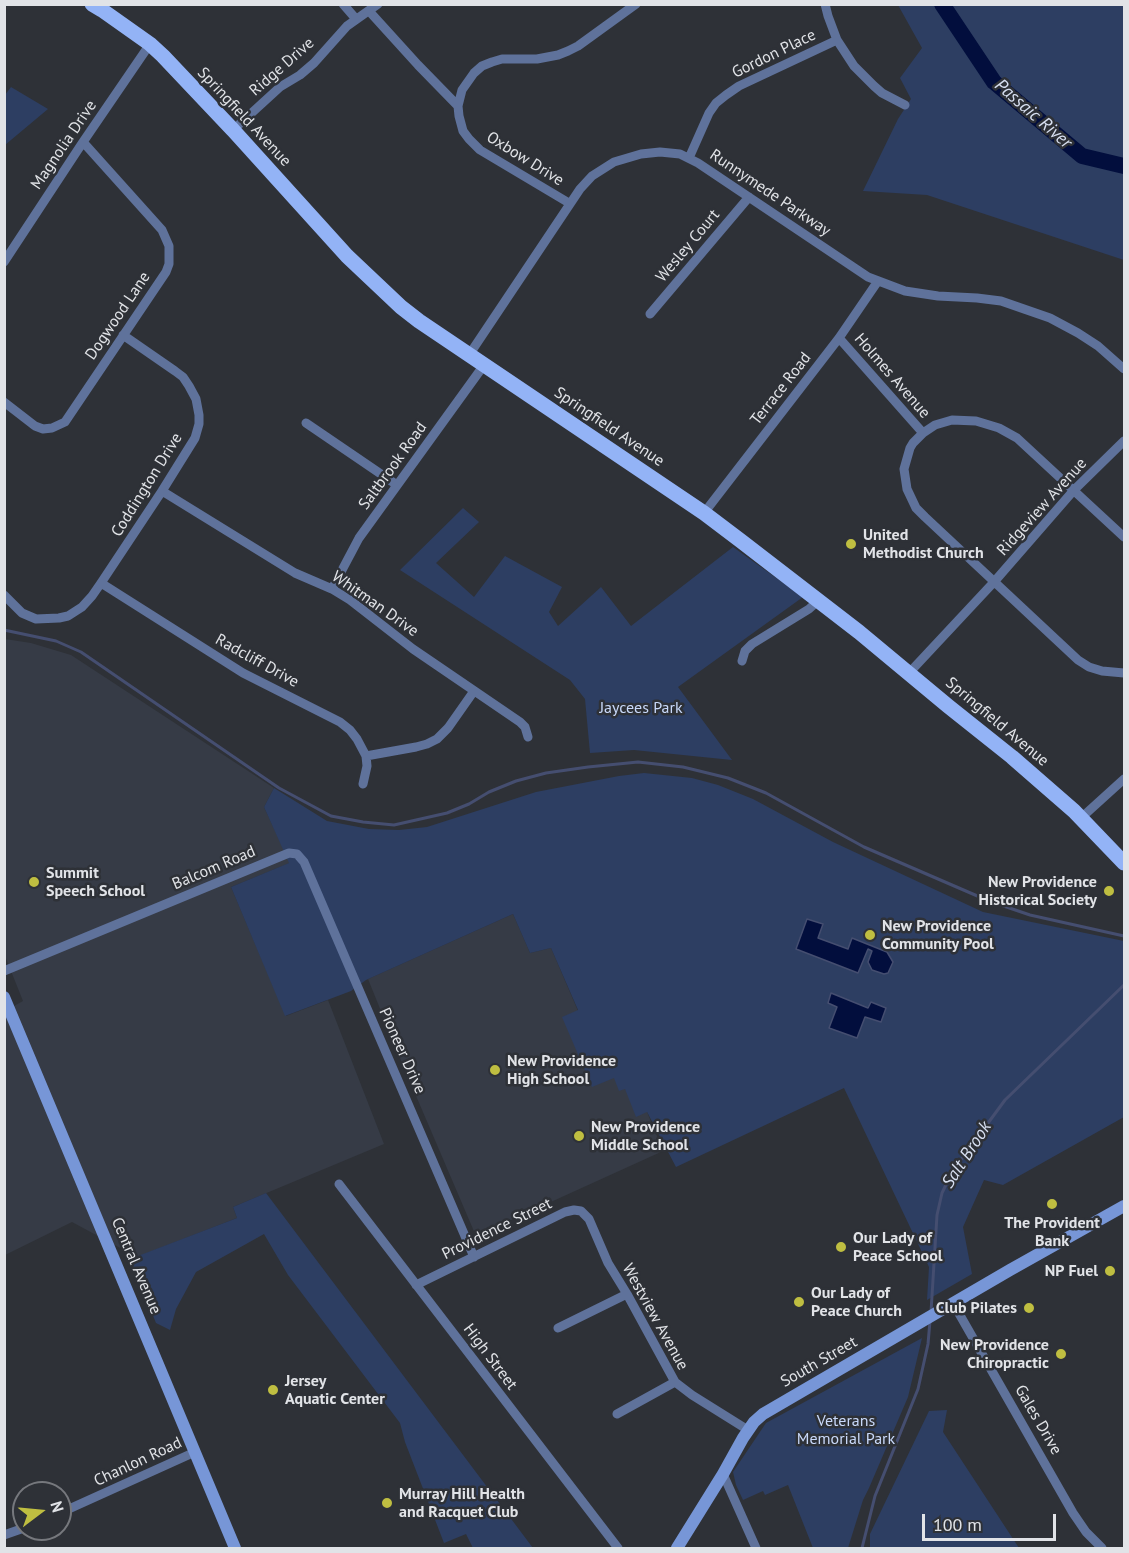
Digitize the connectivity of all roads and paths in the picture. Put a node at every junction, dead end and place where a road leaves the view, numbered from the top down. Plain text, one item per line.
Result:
1 (92, 4) edge
2 (343, 4) edge
3 (378, 4) edge
4 (636, 4) edge
5 (825, 4) edge
6 (369, 11) junction
7 (356, 19) junction
8 (837, 40) junction
9 (150, 44) junction
10 (905, 105) dead end
11 (459, 106) junction
12 (233, 130) junction
13 (83, 142) junction
14 (689, 158) junction
15 (749, 197) junction
16 (569, 203) junction
17 (4, 243) edge
18 (14, 249) junction
19 (4, 262) edge
20 (878, 281) junction
21 (650, 314) dead end
22 (123, 335) junction
23 (839, 338) junction
24 (470, 355) junction
25 (484, 365) junction
26 (1125, 369) edge
27 (4, 402) edge
28 (306, 423) dead end
29 (923, 433) junction
30 (1125, 441) edge
31 (397, 485) junction
32 (1074, 490) junction
33 (162, 491) junction
34 (704, 513) junction
35 (1125, 537) edge
36 (994, 582) junction
37 (101, 583) junction
38 (332, 589) junction
39 (4, 595) edge
40 (819, 600) junction
41 (742, 661) dead end
42 (909, 673) junction
43 (1125, 673) edge
44 (474, 691) junction
45 (528, 737) dead end
46 (366, 756) junction
47 (1125, 779) edge
48 (363, 784) dead end
49 (1081, 818) junction
50 (302, 857) joint
51 (1125, 863) edge
52 (4, 971) edge
53 (5, 999) edge
54 (339, 1184) dead end
55 (1125, 1206) edge
56 (589, 1219) joint
57 (474, 1257) junction
58 (416, 1285) junction
59 (627, 1294) junction
60 (950, 1305) junction
61 (558, 1328) dead end
62 (675, 1383) junction
63 (617, 1414) dead end
64 (748, 1430) junction
65 (195, 1452) junction
66 (723, 1474) junction
67 (72, 1508) edge
68 (235, 1548) edge
69 (618, 1548) edge
70 (677, 1548) edge
71 (756, 1548) edge
72 (1102, 1548) edge

1 - 9 main road, Springfield Avenue
2 - 7 street
3 - 6 street, Ridge Drive
4 - 11 street
5 - 8 street
6 - 7 street, Ridge Drive
6 - 11 street
7 - 12 street, Ridge Drive
8 - 10 street
8 - 14 street, Gordon Place
9 - 12 main road, Springfield Avenue
9 - 13 street, Magnolia Drive
11 - 16 street, Oxbow Drive
12 - 24 main road, Springfield Avenue
13 - 18 street, Magnolia Drive
13 - 22 street, Dogwood Lane
14 - 15 street, Runnymede Parkway
14 - 16 street, Runnymede Parkway
15 - 20 street, Runnymede Parkway
15 - 21 street, Wesley Court
16 - 24 street, Runnymede Parkway
17 - 18 street
18 - 19 street, Magnolia Drive
20 - 23 street, Terrace Road
20 - 26 street, Runnymede Parkway
22 - 27 street, Dogwood Lane
22 - 33 street, Coddington Drive
23 - 29 street, Holmes Avenue
23 - 34 street, Terrace Road
24 - 25 main road, Springfield Avenue
25 - 31 street, Saltbrook Road
25 - 34 main road, Springfield Avenue
28 - 31 street
29 - 32 street
29 - 36 street
30 - 32 street, Ridgeview Avenue
31 - 38 street, Saltbrook Road
32 - 35 street
32 - 36 street, Ridgeview Avenue
33 - 37 street, Coddington Drive
33 - 38 street, Whitman Drive
34 - 40 main road, Springfield Avenue
36 - 42 street, Ridgeview Avenue
36 - 43 street
37 - 39 street, Coddington Drive
37 - 46 street, Radcliff Drive
38 - 44 street, Whitman Drive
40 - 41 street
40 - 42 main road, Springfield Avenue
42 - 49 main road, Springfield Avenue
44 - 45 street, Whitman Drive
44 - 46 street
46 - 48 street
47 - 49 street
49 - 51 main road, Springfield Avenue
50 - 52 street, Balcom Road
50 - 57 street, Pioneer Drive
53 - 65 street, Central Avenue
54 - 58 street, High Street
55 - 60 street, South Street
56 - 57 street, Providence Street
56 - 59 street, Westview Avenue
57 - 58 street, Providence Street
58 - 69 street, High Street
59 - 61 street
59 - 62 street, Westview Avenue
60 - 64 street, South Street
60 - 72 street, Gales Drive
62 - 63 street
62 - 64 street, Westview Avenue
64 - 66 street, South Street
65 - 67 street, Chanlon Road
65 - 68 street, Central Avenue
66 - 70 street, South Street
66 - 71 street

